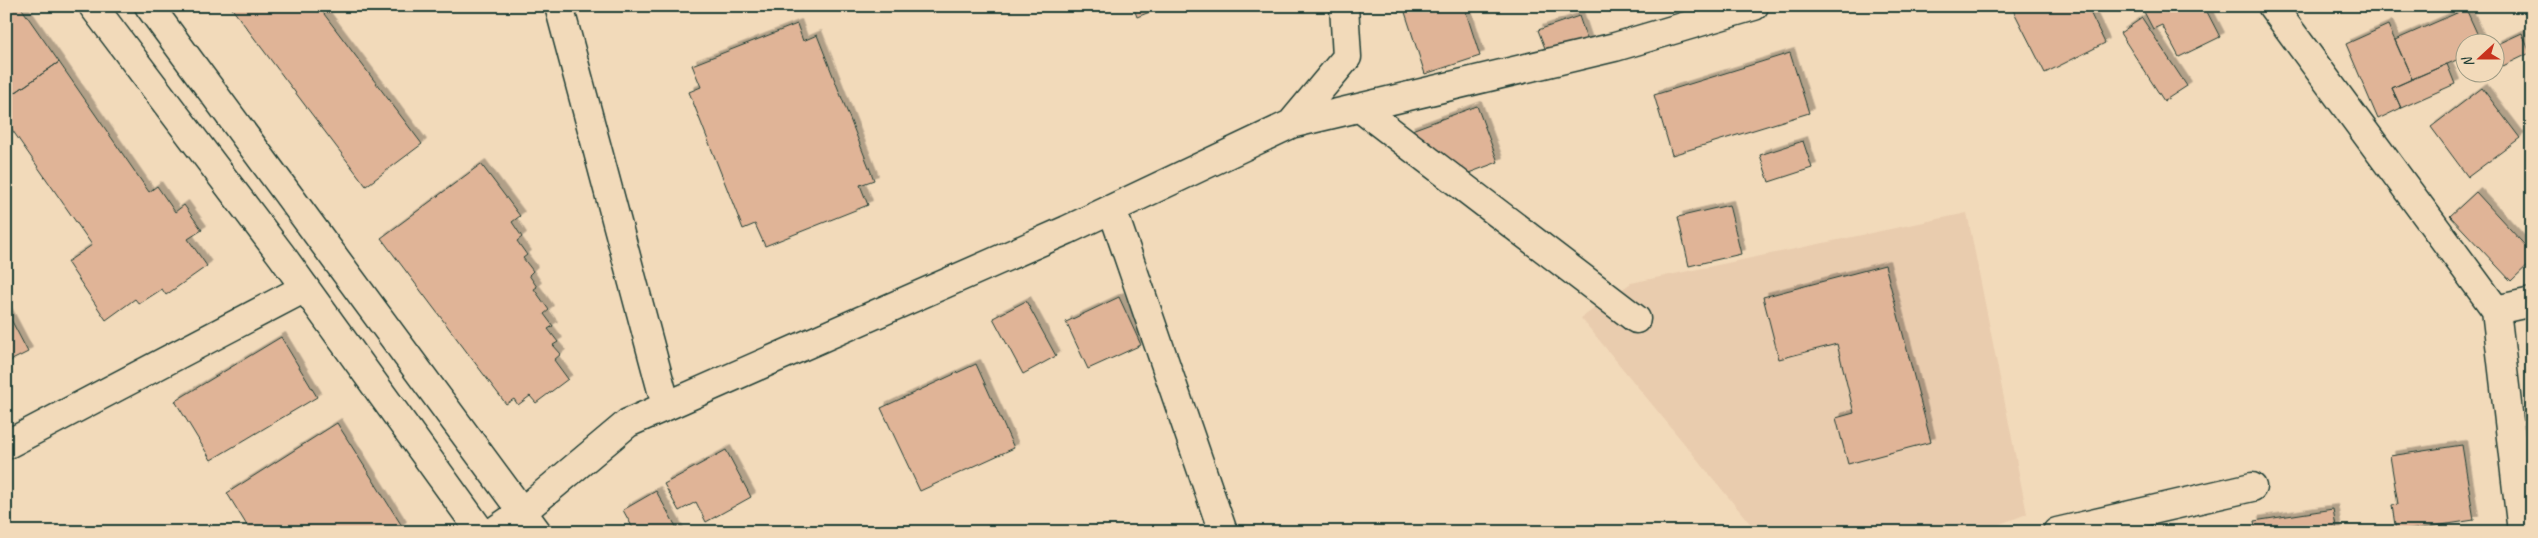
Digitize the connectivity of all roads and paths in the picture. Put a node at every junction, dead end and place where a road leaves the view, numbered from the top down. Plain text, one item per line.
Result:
1 (93, 6) edge
2 (149, 6) edge
3 (559, 6) edge
4 (1344, 6) edge
5 (1754, 6) edge
6 (2272, 6) edge
7 (1360, 108) junction
8 (1291, 124) junction
9 (1112, 209) junction
10 (305, 288) junction
11 (2532, 302) edge
12 (2496, 310) junction
13 (1636, 319) dead end
14 (666, 406) junction
15 (6, 445) edge
16 (2252, 487) dead end
17 (530, 522) edge
18 (482, 532) edge
19 (493, 532) edge
20 (1223, 532) edge
21 (2057, 532) edge
22 (2522, 532) edge

1 - 10 street
2 - 17 street
3 - 14 street
4 - 8 street
5 - 7 street
6 - 12 street
7 - 8 street
7 - 13 street
8 - 9 street
9 - 14 street
9 - 20 street
10 - 15 street
10 - 18 street
11 - 12 street
12 - 22 street
14 - 17 street
16 - 21 street
17 - 19 street

